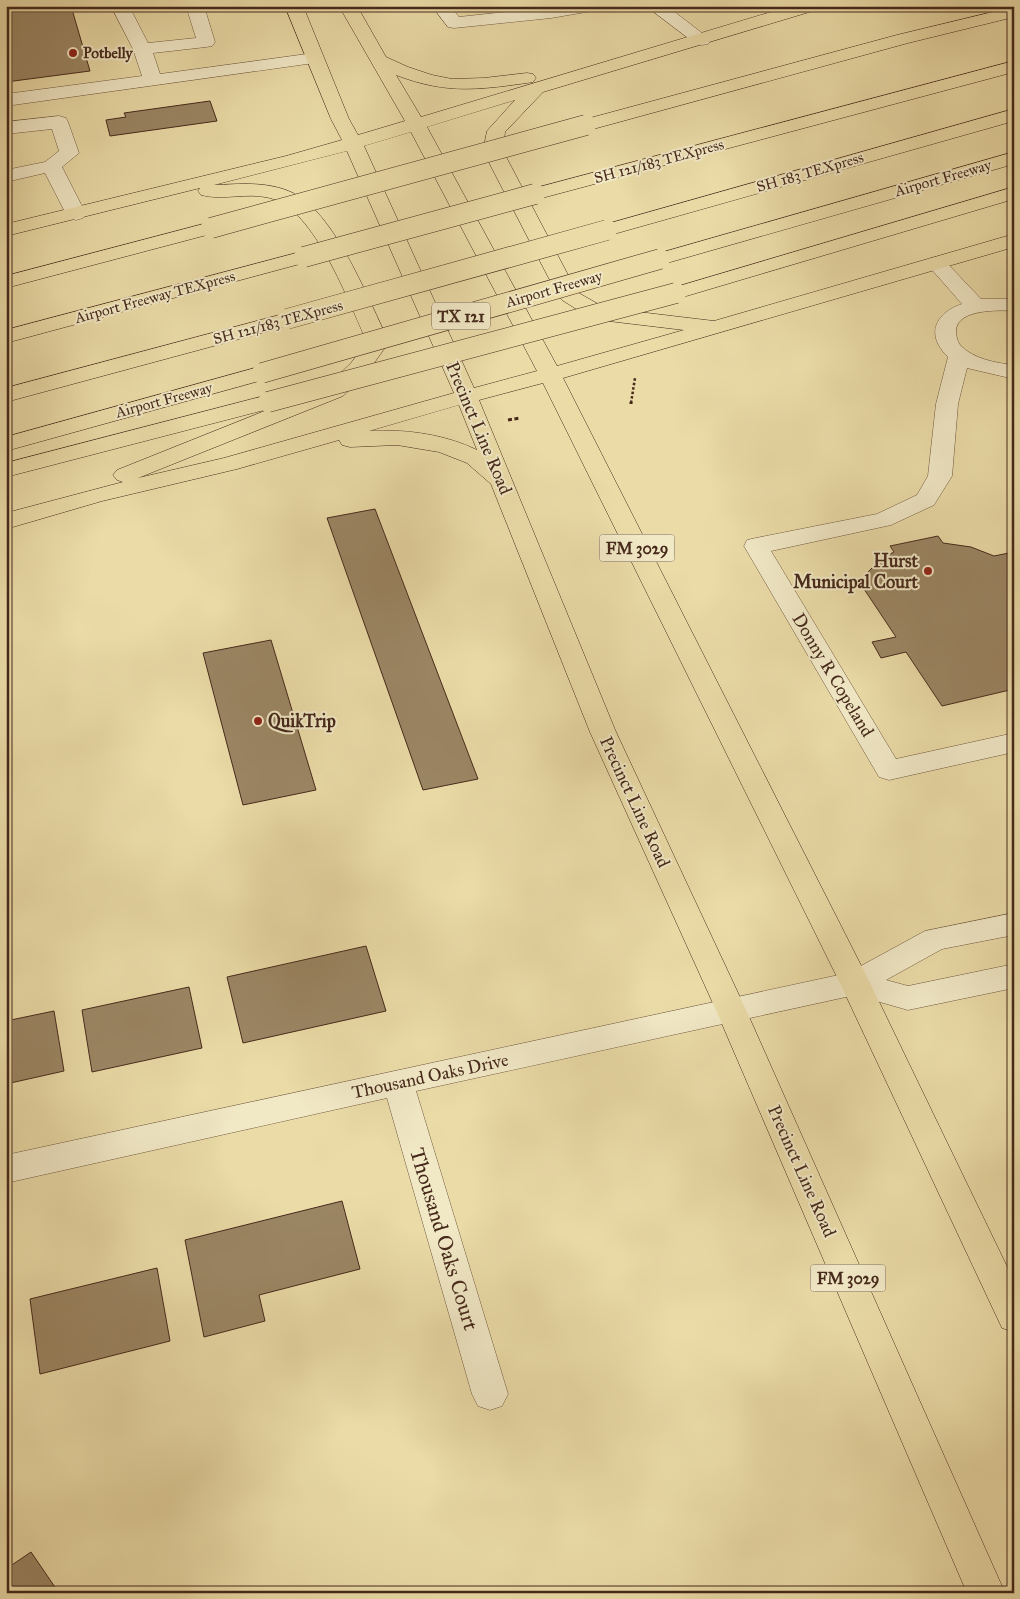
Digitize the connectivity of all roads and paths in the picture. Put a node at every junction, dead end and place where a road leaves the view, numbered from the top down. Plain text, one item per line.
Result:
1 (120, 6) edge
2 (195, 6) edge
3 (294, 6) edge
4 (348, 6) edge
5 (441, 6) edge
6 (592, 6) edge
7 (655, 6) edge
8 (810, 6) edge
9 (978, 6) edge
10 (1014, 12) edge
11 (903, 39) junction
12 (702, 40) junction
13 (142, 49) junction
14 (1014, 51) edge
15 (314, 58) junction
16 (379, 61) junction
17 (618, 64) junction
18 (1014, 66) edge
19 (153, 80) junction
20 (536, 89) junction
21 (896, 97) junction
22 (6, 100) edge
23 (1014, 116) edge
24 (1014, 121) edge
25 (417, 125) junction
26 (6, 128) edge
27 (952, 133) junction
28 (353, 143) junction
29 (1014, 158) edge
30 (51, 166) junction
31 (6, 176) edge
32 (164, 191) junction
33 (1014, 193) edge
34 (76, 214) junction
35 (6, 230) edge
36 (607, 230) joint
37 (1014, 240) edge
38 (304, 257) joint
39 (936, 263) junction
40 (6, 282) edge
41 (1014, 305) edge
42 (976, 306) junction
43 (719, 327) junction
44 (6, 337) edge
45 (959, 355) junction
46 (1014, 372) edge
47 (550, 374) junction
48 (6, 395) edge
49 (467, 397) junction
50 (6, 444) edge
51 (229, 464) junction
52 (6, 470) edge
53 (502, 483) junction
54 (98, 495) junction
55 (6, 521) edge
56 (1014, 742) edge
57 (1014, 924) edge
58 (1012, 981) edge
59 (854, 983) junction
60 (731, 1010) junction
61 (398, 1083) junction
62 (6, 1169) edge
63 (1014, 1317) edge
64 (490, 1394) dead end
65 (986, 1593) edge

1 - 13 street
2 - 13 street
3 - 15 main road, Precinct Line Road
4 - 16 main road
5 - 6 street
7 - 12 street
8 - 12 main road
9 - 11 main road
10 - 11 main road
11 - 40 main road, bridge
12 - 17 main road
13 - 19 street
14 - 21 main road
15 - 19 street
15 - 28 main road, Precinct Line Road
16 - 17 main road
16 - 25 main road
17 - 20 main road
18 - 21 main road, SH 121/183 TEXpress
19 - 22 street
20 - 25 main road
20 - 43 main road
21 - 38 main road, SH 121/183 TEXpress, bridge
23 - 27 main road, SH 183 TEXpress
24 - 27 main road
25 - 28 main road
25 - 47 main road, FM 3029
26 - 30 street
27 - 36 main road, SH 183 TEXpress
28 - 32 main road
28 - 49 main road, Precinct Line Road / FM 3029
29 - 50 main road, Airport Freeway / TX 121, bridge
30 - 31 street
30 - 34 street
32 - 34 main road
32 - 54 main road
33 - 52 main road, bridge
34 - 35 main road
36 - 48 main road, SH 121/183 TEXpress, bridge
37 - 39 main road
38 - 44 main road, Airport Freeway TEXpress
39 - 42 street
39 - 43 main road
41 - 42 street
42 - 45 street
43 - 47 main road
45 - 46 street
45 - 56 street, Donny R Copeland
47 - 49 main road
47 - 59 main road, FM 3029
49 - 51 main road
49 - 53 main road, Precinct Line Road / FM 3029
51 - 53 main road
51 - 54 main road
53 - 60 main road, Precinct Line Road / FM 3029
54 - 55 main road
57 - 59 street, Thousand Oaks Drive
58 - 59 street, Thousand Oaks Drive
59 - 60 street, Thousand Oaks Drive
59 - 63 main road, FM 3029
60 - 61 street, Thousand Oaks Drive
60 - 65 main road, Precinct Line Road / FM 3029
61 - 62 street, Thousand Oaks Drive
61 - 64 street, Thousand Oaks Court

